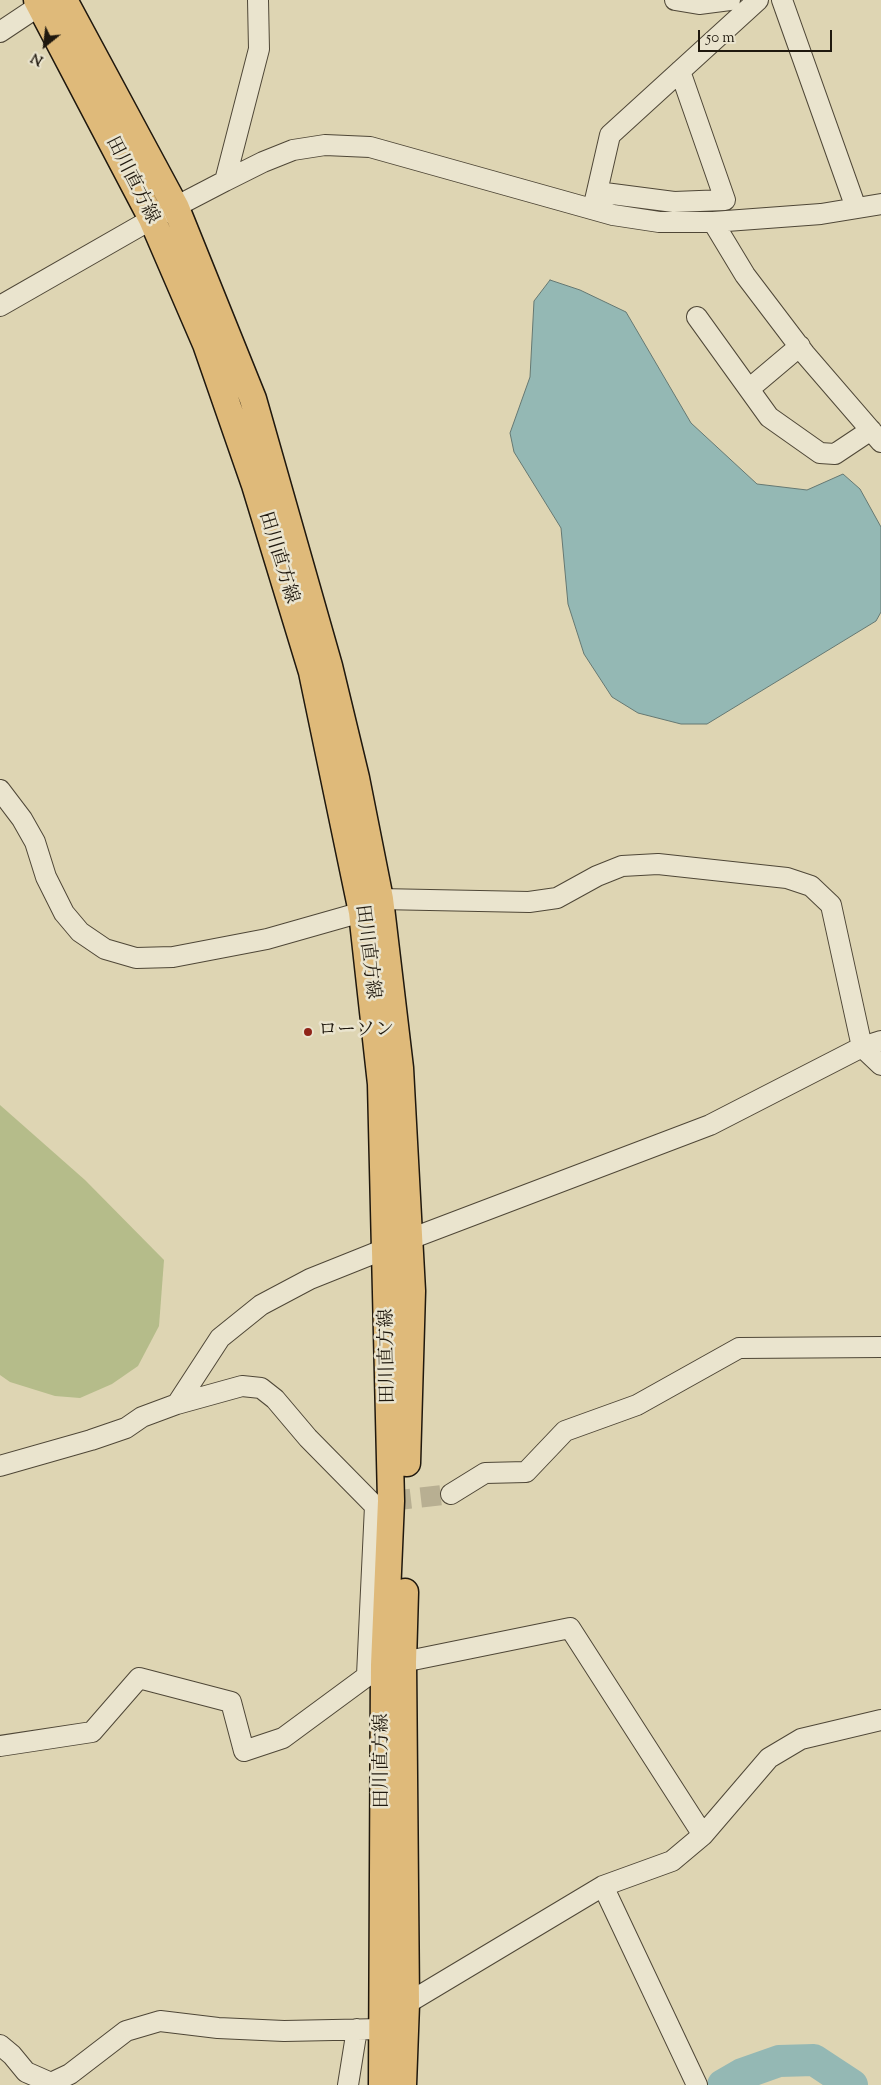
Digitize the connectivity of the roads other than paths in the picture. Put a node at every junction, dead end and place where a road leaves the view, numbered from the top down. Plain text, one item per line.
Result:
1 (258, 0) edge
2 (675, 0) edge
3 (730, 0) edge
4 (758, 0) edge
5 (782, 0) edge
6 (47, 1) edge
7 (0, 32) edge
8 (680, 71) junction
9 (226, 181) junction
10 (595, 200) junction
11 (881, 204) edge
12 (176, 208) junction
13 (856, 208) junction
14 (152, 219) junction
15 (713, 222) junction
16 (0, 306) edge
17 (697, 317) dead end
18 (800, 346) junction
19 (749, 389) junction
20 (876, 436) edge
21 (0, 790) edge
22 (371, 906) junction
23 (872, 1044) edge
24 (881, 1065) edge
25 (410, 1239) junction
26 (386, 1249) junction
27 (881, 1347) edge
28 (177, 1404) junction
29 (0, 1466) edge
30 (451, 1494) tunnel mouth
31 (383, 1504) junction
32 (385, 1667) junction
33 (881, 1720) edge
34 (0, 1746) edge
35 (703, 1835) junction
36 (603, 1886) junction
37 (406, 2004) junction
38 (369, 2029) junction
39 (0, 2045) edge
40 (348, 2085) edge
41 (382, 2085) edge
42 (403, 2085) edge
43 (697, 2085) edge

1 - 9 street
2 - 3 street
4 - 8 street
5 - 13 street
6 - 7 street
6 - 12 main road, 田川直方線
6 - 14 main road, 田川直方線
8 - 10 street
8 - 10 street
9 - 10 street
9 - 12 street
10 - 15 street
11 - 13 street
12 - 14 street
12 - 22 main road, 田川直方線
13 - 15 street
14 - 16 street
14 - 22 main road, 田川直方線
15 - 18 street
17 - 19 street
18 - 19 street
18 - 20 street
19 - 20 street
21 - 22 street
22 - 23 street
22 - 25 main road, 田川直方線
22 - 26 main road, 田川直方線
23 - 24 street
23 - 25 street
25 - 26 street
25 - 32 main road, 田川直方線
26 - 28 street
26 - 31 main road, 田川直方線
27 - 30 street
28 - 29 street
28 - 31 street
31 - 32 main road, 田川直方線
32 - 34 street
32 - 35 street
32 - 37 main road, 田川直方線
32 - 38 main road, 田川直方線
33 - 35 street
35 - 36 street
36 - 37 street
36 - 43 street
37 - 38 street
37 - 42 main road, 田川直方線
38 - 39 street
38 - 40 street
38 - 41 main road, 田川直方線

